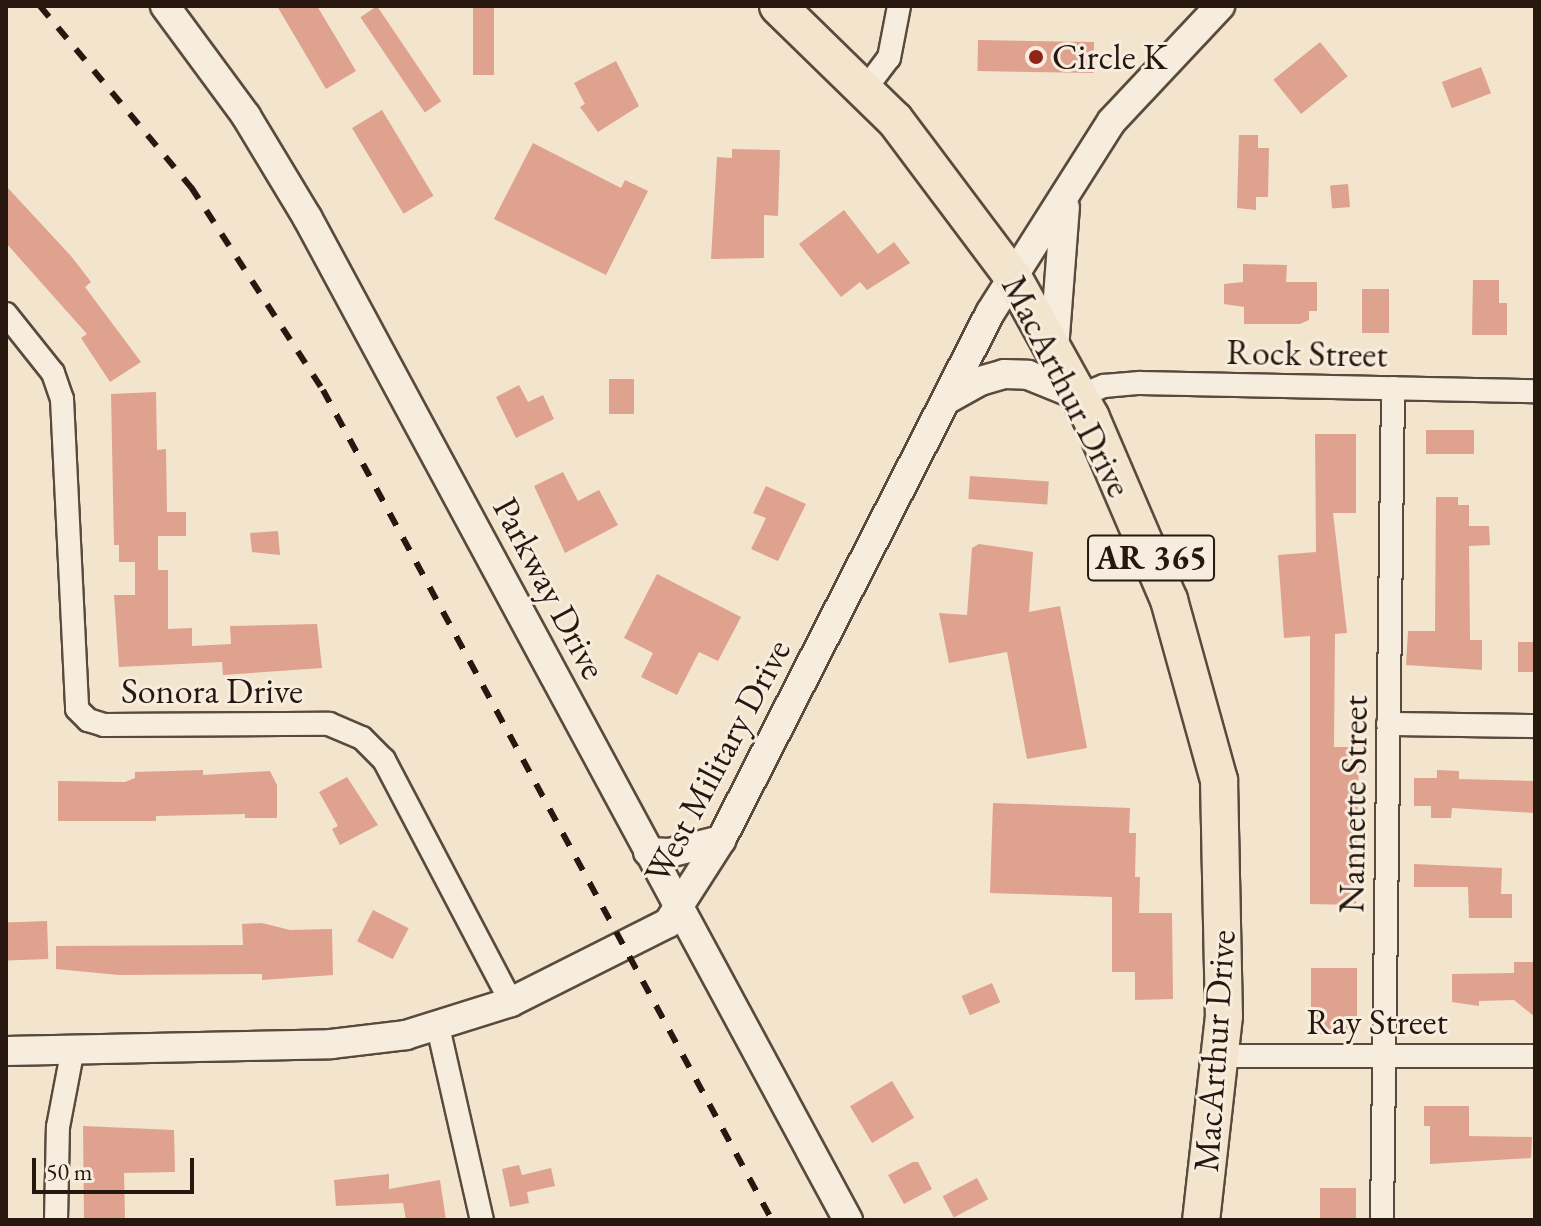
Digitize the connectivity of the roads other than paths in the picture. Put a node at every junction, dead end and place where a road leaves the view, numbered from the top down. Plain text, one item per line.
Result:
1 (165, 6) edge
2 (778, 6) edge
3 (899, 6) edge
4 (1220, 6) edge
5 (866, 88) junction
6 (1067, 194) junction
7 (1013, 277) junction
8 (6, 314) edge
9 (1054, 349) junction
10 (1393, 388) junction
11 (1535, 391) edge
12 (1080, 396) junction
13 (946, 400) junction
14 (1388, 724) junction
15 (1535, 726) edge
16 (721, 840) junction
17 (648, 852) junction
18 (680, 912) junction
19 (511, 1002) junction
20 (438, 1027) junction
21 (73, 1048) junction
22 (6, 1051) edge
23 (1220, 1056) junction
24 (1535, 1056) edge
25 (1384, 1057) junction
26 (56, 1220) edge
27 (482, 1220) edge
28 (848, 1220) edge
29 (1201, 1220) edge
30 (1382, 1220) edge

1 - 17 street, Parkway Drive
2 - 5 main road, MacArthur Drive / AR 365
3 - 5 street
4 - 6 street, West Military Drive
5 - 7 main road, MacArthur Drive / AR 365
6 - 7 street, West Military Drive
6 - 9 street
7 - 9 main road, MacArthur Drive / AR 365
7 - 13 street, West Military Drive
8 - 19 street, Sonora Drive
9 - 12 main road, MacArthur Drive / AR 365
10 - 11 street, Rock Street
10 - 12 street, Rock Street
10 - 14 street, Nannette Street
12 - 13 street
12 - 23 main road, MacArthur Drive / AR 365
13 - 16 street, West Military Drive
14 - 15 street
14 - 25 street, Nannette Street
16 - 17 street
16 - 18 street, West Military Drive
17 - 18 street, Parkway Drive
18 - 19 street, West Military Drive
18 - 28 street, Parkway Drive
19 - 20 street, West Military Drive
20 - 21 street, West Military Drive
20 - 27 street
21 - 22 street, West Military Drive
21 - 26 street
23 - 25 street, Ray Street
23 - 29 main road, MacArthur Drive / AR 365
24 - 25 street, Ray Street
25 - 30 street, Nannette Street

